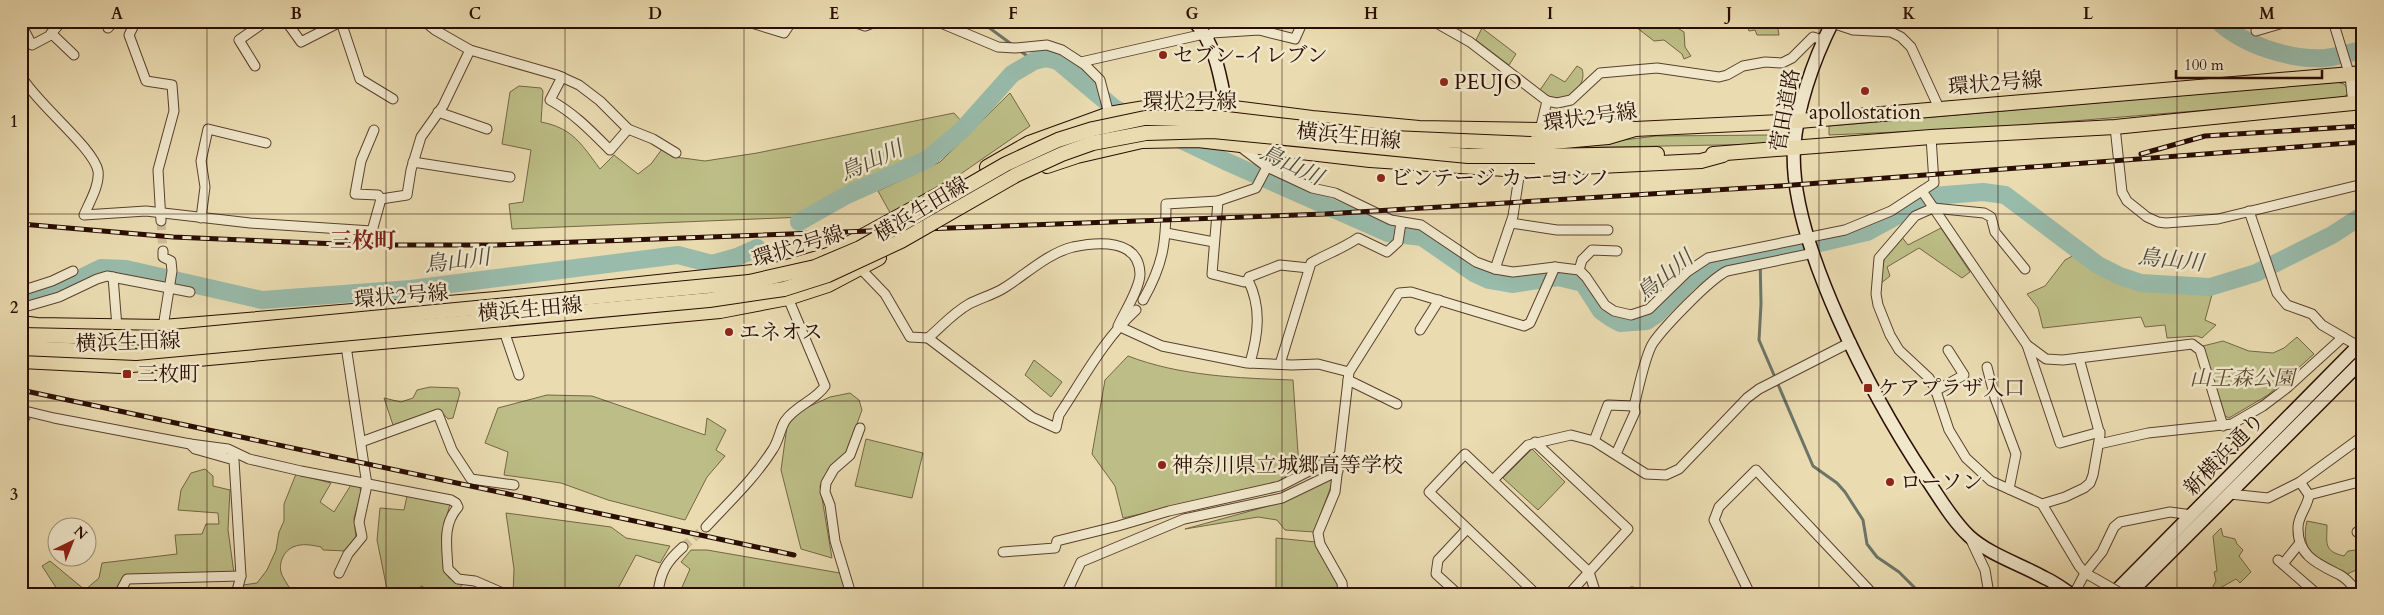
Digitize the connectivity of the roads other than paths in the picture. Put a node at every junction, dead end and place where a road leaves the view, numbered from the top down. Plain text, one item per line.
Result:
1 (62, 21) edge
2 (136, 21) edge
3 (266, 21) edge
4 (286, 21) edge
5 (342, 21) edge
6 (424, 21) edge
7 (745, 21) edge
8 (792, 21) edge
9 (851, 21) edge
10 (878, 21) edge
11 (936, 21) edge
12 (1194, 21) edge
13 (1303, 21) edge
14 (1433, 21) edge
15 (2290, 21) edge
16 (2333, 21) edge
17 (1832, 22) edge
18 (21, 24) edge
19 (2256, 30) dead end
20 (1204, 31) edge
21 (51, 33) junction
22 (1823, 40) junction
23 (470, 50) junction
24 (74, 55) dead end
25 (1081, 62) junction
26 (255, 66) dead end
27 (2356, 75) edge
28 (21, 76) edge
29 (562, 77) junction
30 (393, 99) dead end
31 (1546, 102) junction
32 (2358, 103) edge
33 (1226, 107) junction
34 (1939, 108) junction
35 (438, 112) junction
36 (1109, 114) junction
37 (1799, 121) junction
38 (2115, 127) junction
39 (487, 129) dead end
40 (628, 129) junction
41 (374, 130) dead end
42 (1540, 130) junction
43 (1635, 130) junction
44 (1931, 137) junction
45 (266, 143) dead end
46 (1233, 143) junction
47 (1115, 148) junction
48 (1794, 148) junction
49 (1533, 150) junction
50 (676, 154) dead end
51 (1723, 155) junction
52 (413, 162) junction
53 (1267, 167) junction
54 (1520, 170) junction
55 (510, 177) dead end
56 (2363, 184) edge
57 (1922, 191) junction
58 (381, 199) junction
59 (1218, 201) junction
60 (1933, 208) junction
61 (2249, 211) junction
62 (161, 218) junction
63 (201, 218) junction
64 (1401, 223) junction
65 (1511, 223) junction
66 (1608, 230) dead end
67 (1166, 233) junction
68 (1214, 242) junction
69 (1812, 247) junction
70 (163, 251) tunnel mouth
71 (1617, 251) dead end
72 (860, 268) junction
73 (1310, 268) junction
74 (1495, 269) junction
75 (2025, 269) dead end
76 (1579, 270) junction
77 (73, 271) dead end
78 (1551, 275) junction
79 (113, 277) junction
80 (1248, 280) junction
81 (168, 287) junction
82 (21, 291) edge
83 (190, 292) dead end
84 (788, 298) junction
85 (1143, 300) dead end
86 (1439, 300) junction
87 (21, 308) edge
88 (1136, 310) dead end
89 (21, 323) edge
90 (1118, 326) junction
91 (116, 327) junction
92 (163, 327) junction
93 (1420, 330) dead end
94 (504, 331) junction
95 (21, 335) edge
96 (2343, 337) junction
97 (928, 338) junction
98 (1851, 342) junction
99 (2360, 343) edge
100 (2027, 345) junction
101 (346, 346) junction
102 (21, 348) edge
103 (1948, 350) dead end
104 (2079, 358) junction
105 (2363, 360) edge
106 (21, 361) edge
107 (1250, 363) junction
108 (1280, 364) junction
109 (1987, 367) dead end
110 (519, 375) dead end
111 (1349, 376) junction
112 (1936, 391) junction
113 (1397, 404) dead end
114 (1634, 406) junction
115 (21, 410) edge
116 (2223, 426) junction
117 (860, 428) dead end
118 (2100, 432) junction
119 (2363, 436) edge
120 (1594, 441) junction
121 (361, 442) junction
122 (1535, 442) junction
123 (190, 444) junction
124 (2099, 444) junction
125 (1616, 454) junction
126 (1340, 455) junction
127 (1338, 471) junction
128 (1493, 480) junction
129 (2363, 481) edge
130 (2300, 482) junction
131 (367, 485) junction
132 (514, 485) dead end
133 (2009, 489) junction
134 (2230, 494) junction
135 (2309, 495) junction
136 (2042, 504) junction
137 (2192, 515) junction
138 (706, 527) tunnel mouth
139 (1467, 529) junction
140 (1969, 536) junction
141 (2299, 544) junction
142 (682, 547) tunnel mouth
143 (1003, 552) dead end
144 (1590, 572) junction
145 (339, 573) dead end
146 (2085, 573) junction
147 (241, 576) junction
148 (119, 594) edge
149 (236, 594) edge
150 (505, 594) edge
151 (658, 594) edge
152 (852, 594) edge
153 (1066, 594) edge
154 (1343, 594) edge
155 (1458, 594) edge
156 (1536, 594) edge
157 (1569, 594) edge
158 (1596, 594) edge
159 (1750, 594) edge
160 (1873, 594) edge
161 (1989, 594) edge
162 (2072, 594) edge
163 (2113, 594) edge
164 (2122, 594) edge
165 (2130, 594) edge
166 (2317, 594) edge
167 (2360, 594) edge

1 - 21 street
2 - 62 street
3 - 26 street
4 - 5 street
5 - 30 street
6 - 23 street
7 - 8 street
9 - 10 street
11 - 25 street
12 - 20 street
13 - 20 street
14 - 31 street
15 - 19 street
16 - 27 street
17 - 22 street, 菅田道路
17 - 34 street
18 - 21 street
20 - 25 street
20 - 33 street
21 - 24 street
22 - 31 street
22 - 37 street, 菅田道路
23 - 29 street
23 - 35 street
25 - 36 street
27 - 32 street
27 - 34 main road, 環状2号線
28 - 62 street
29 - 40 street
29 - 40 street
31 - 42 street
32 - 38 main road, 環状2号線
33 - 36 main road, 横浜生田線
33 - 42 main road, 横浜生田線
33 - 46 street
34 - 37 main road, 環状2号線
35 - 39 street
35 - 52 street
36 - 47 street
36 - 92 main road, 横浜生田線
37 - 43 main road, 環状2号線
37 - 48 street, 菅田道路
38 - 44 main road, 環状2号線
38 - 61 street
40 - 50 street
41 - 58 street
42 - 43 main road, 横浜生田線
43 - 49 main road, 環状2号線
44 - 48 main road, 環状2号線
44 - 57 street
45 - 63 street
46 - 47 main road, 横浜生田線
46 - 53 street
46 - 54 main road, 横浜生田線
47 - 72 main road, 横浜生田線
48 - 51 main road, 環状2号線
48 - 69 street, 菅田道路
49 - 51 main road, 環状2号線
49 - 95 main road, 環状2号線, bridge
49 - 102 main road, 環状2号線, bridge
51 - 54 main road, 横浜生田線
52 - 55 street
52 - 58 street
53 - 59 street
53 - 64 street
54 - 65 street
56 - 61 street
57 - 60 street
57 - 69 street
58 - 63 street
59 - 67 street
59 - 68 street
60 - 75 street
60 - 100 street
60 - 112 street
61 - 96 street
62 - 63 street
64 - 73 street
64 - 74 street
65 - 66 street
65 - 74 street
67 - 68 street
67 - 85 street
68 - 80 street
69 - 76 street
69 - 98 street, 菅田道路
69 - 114 street
70 - 81 street
71 - 76 street
72 - 84 main road, 横浜生田線
72 - 97 street
73 - 80 street
73 - 108 street
74 - 78 street
76 - 78 street
77 - 82 street
78 - 86 street
79 - 81 street
79 - 87 street
79 - 91 street
80 - 107 street
81 - 83 street
81 - 92 street
84 - 94 main road, 横浜生田線
84 - 138 street
86 - 93 street
86 - 111 street
88 - 90 street
89 - 91 main road, 横浜生田線
90 - 97 street
90 - 97 street
90 - 107 street
91 - 92 main road, 横浜生田線
94 - 101 main road, 横浜生田線
94 - 110 street
96 - 99 street
96 - 116 street
98 - 125 street
98 - 140 street, 菅田道路
99 - 137 street, 新横浜通り
100 - 104 street
100 - 118 street
101 - 106 main road, 横浜生田線
101 - 121 street
103 - 112 street
104 - 116 street
104 - 118 street
105 - 134 street, 新横浜通り
107 - 108 street
108 - 111 street
109 - 133 street
111 - 113 street
111 - 126 street
112 - 133 street
114 - 120 street
114 - 125 street
115 - 123 street
116 - 124 street
117 - 152 street
118 - 124 street
119 - 130 street
120 - 122 street
120 - 125 street
121 - 131 street
121 - 132 street
122 - 128 street
122 - 144 street
123 - 131 street
123 - 147 street
124 - 136 street
126 - 127 street
126 - 143 street
127 - 153 street
127 - 154 street
128 - 139 street
128 - 144 street
129 - 135 street
130 - 134 street
130 - 135 street
131 - 145 street
131 - 150 street
133 - 136 street
134 - 165 street, 新横浜通り
135 - 141 street
136 - 146 street
137 - 146 street
137 - 163 street, 新横浜通り
139 - 155 street
139 - 156 street
140 - 161 street
140 - 162 street, 菅田道路
141 - 166 street
141 - 167 street
142 - 151 street
144 - 157 street
144 - 158 street
146 - 162 street
146 - 164 street, bridge
147 - 148 street
147 - 149 street
159 - 160 street

